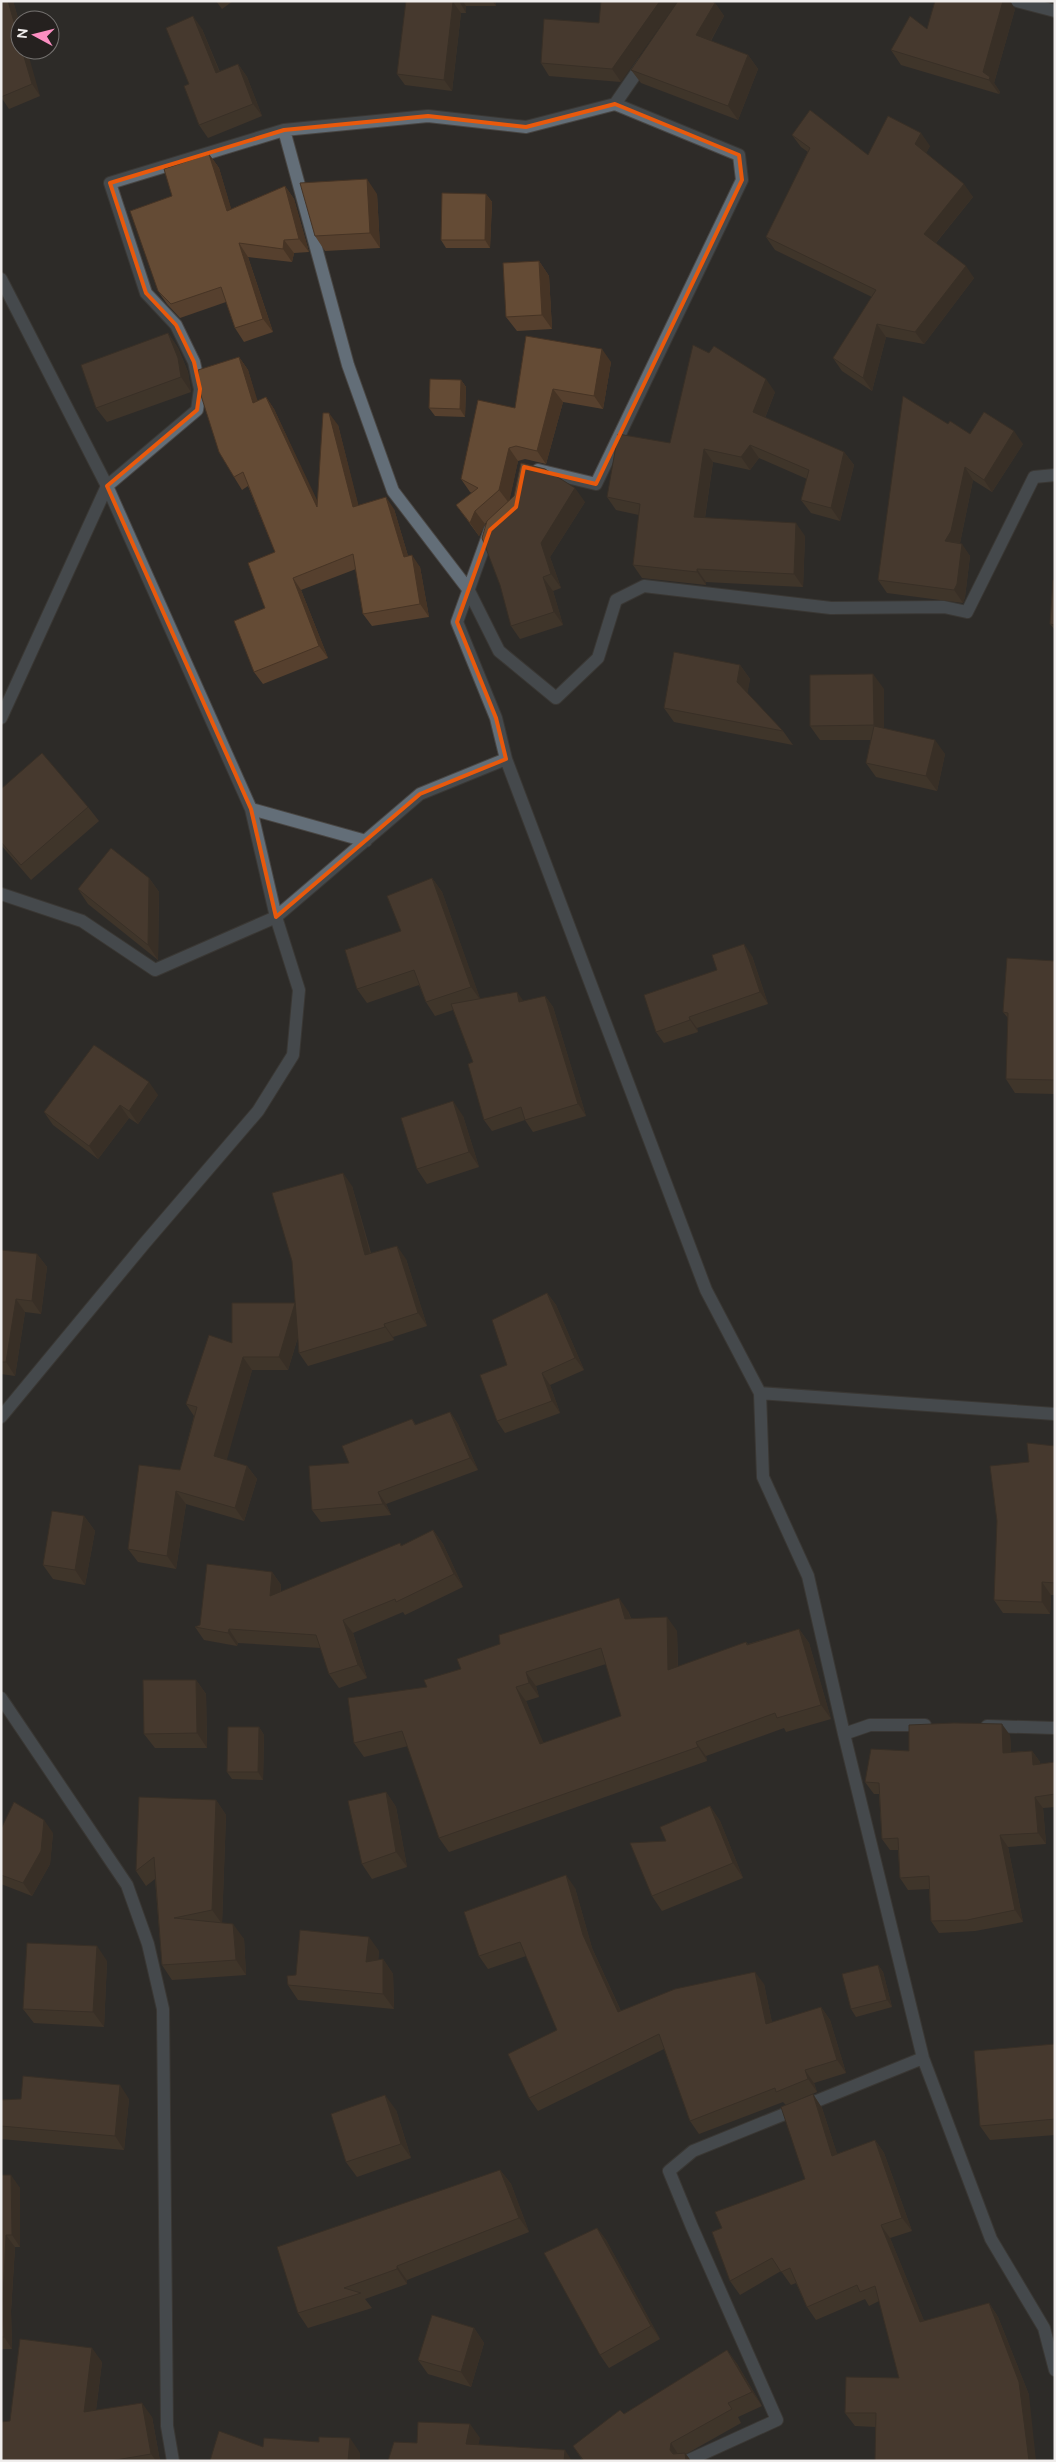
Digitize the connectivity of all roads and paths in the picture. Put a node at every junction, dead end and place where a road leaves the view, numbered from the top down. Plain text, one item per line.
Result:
1 (1017, 1) edge
2 (1055, 11) edge
3 (654, 49) edge
4 (615, 104) junction
5 (284, 130) junction
6 (1, 279) edge
7 (524, 467) edge
8 (1055, 475) edge
9 (107, 486) junction
10 (496, 524) edge
11 (468, 589) junction
12 (1, 718) edge
13 (506, 759) junction
14 (251, 809) junction
15 (366, 841) junction
16 (1, 894) edge
17 (276, 917) junction
18 (760, 1393) junction
19 (1055, 1414) edge
20 (1, 1417) edge
21 (1, 1698) edge
22 (938, 1725) edge
23 (976, 1725) edge
24 (1055, 1728) edge
25 (844, 1734) junction
26 (923, 2058) junction
27 (1049, 2325) edge
28 (1055, 2370) edge
29 (173, 2461) edge
30 (687, 2461) edge

1 - 2 street
3 - 4 street
4 - 5 street
4 - 7 street
5 - 9 street
5 - 11 street
6 - 9 street
8 - 11 street
9 - 12 street
9 - 14 street
10 - 11 street
11 - 13 street
13 - 15 street
13 - 18 street
14 - 15 street
14 - 17 street
15 - 17 street
16 - 17 street
17 - 20 street
18 - 19 street
18 - 25 street
21 - 29 street
22 - 25 street
23 - 24 street
25 - 26 street
26 - 27 street
26 - 30 street
27 - 28 street

